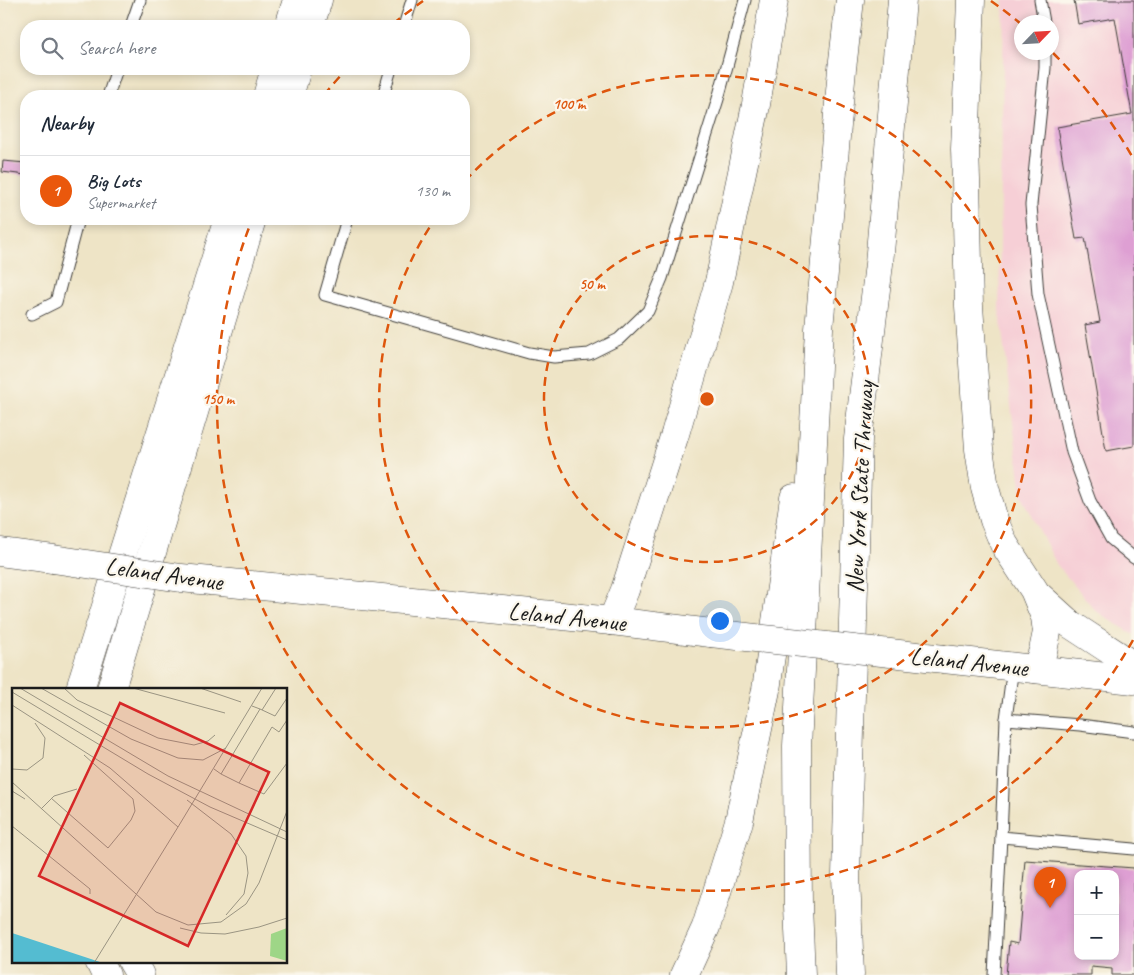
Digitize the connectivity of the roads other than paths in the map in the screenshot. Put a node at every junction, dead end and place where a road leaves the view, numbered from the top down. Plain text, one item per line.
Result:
1 (140, 0) edge
2 (297, 0) edge
3 (318, 0) edge
4 (412, 0) edge
5 (745, 0) edge
6 (774, 0) edge
7 (850, 0) edge
8 (902, 0) edge
9 (971, 0) edge
10 (1040, 0) edge
11 (1043, 15) edge
12 (133, 20) edge
13 (291, 20) edge
14 (312, 20) edge
15 (406, 20) edge
16 (1045, 60) edge
17 (115, 75) edge
18 (273, 75) edge
19 (295, 75) edge
20 (389, 75) edge
21 (109, 90) edge
22 (269, 90) edge
23 (291, 90) edge
24 (385, 90) edge
25 (76, 225) edge
26 (226, 225) edge
27 (250, 225) edge
28 (345, 225) edge
29 (32, 314) dead end
30 (819, 329) junction
31 (0, 552) edge
32 (1134, 558) edge
33 (1034, 590) junction
34 (612, 621) junction
35 (1134, 666) edge
36 (1024, 668) junction
37 (1134, 680) edge
38 (80, 688) edge
39 (111, 688) edge
40 (1006, 719) junction
41 (1134, 732) edge
42 (1001, 837) junction
43 (1134, 849) edge
44 (84, 962) edge
45 (100, 962) edge
46 (122, 962) edge
47 (133, 962) edge
48 (88, 975) edge
49 (106, 975) edge
50 (128, 975) edge
51 (140, 975) edge
52 (684, 975) edge
53 (801, 975) edge
54 (850, 975) edge
55 (994, 975) edge

1 - 12 lane
2 - 13 main road
3 - 14 main road
4 - 15 lane
5 - 28 lane
6 - 34 main road
7 - 30 main road, New York State Thruway
8 - 54 main road, New York State Thruway
9 - 33 main road
10 - 11 lane
16 - 32 lane
17 - 21 lane
18 - 22 main road
19 - 23 main road
20 - 24 lane
25 - 29 lane
26 - 38 main road
27 - 39 main road
30 - 52 main road
30 - 53 main road, New York State Thruway
31 - 34 main road, Leland Avenue, bridge
33 - 35 main road
33 - 36 main road
34 - 36 main road, Leland Avenue, bridge
36 - 37 main road, Leland Avenue
36 - 40 lane
40 - 41 lane
40 - 42 lane
42 - 43 lane
42 - 55 lane
44 - 48 main road
45 - 49 main road
46 - 50 main road
47 - 51 main road

